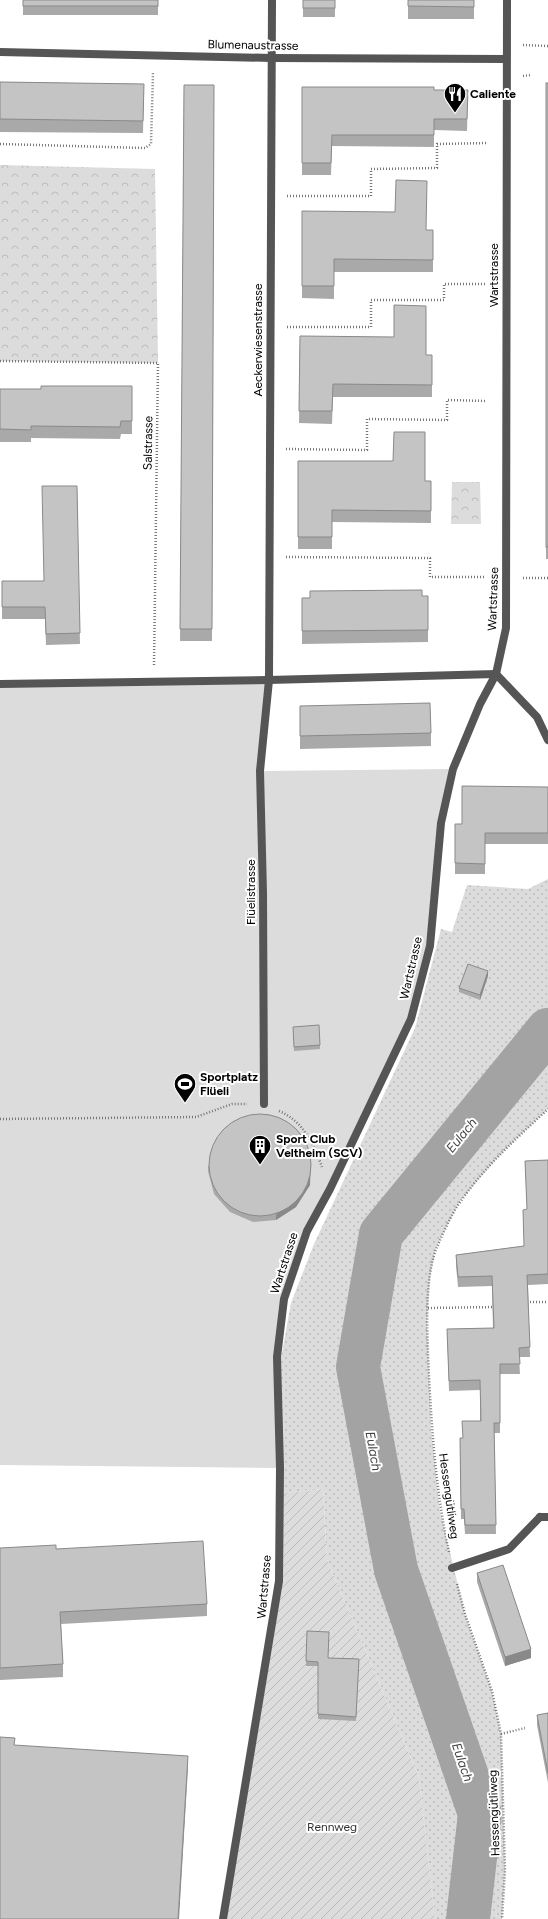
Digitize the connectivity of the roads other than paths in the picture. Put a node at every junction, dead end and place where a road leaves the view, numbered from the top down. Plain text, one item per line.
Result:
1 (272, 0) edge
2 (507, 0) edge
3 (0, 52) edge
4 (271, 58) junction
5 (506, 59) junction
6 (496, 674) junction
7 (269, 680) junction
8 (0, 684) edge
9 (548, 740) edge
10 (264, 1104) road end
11 (544, 1517) edge
12 (452, 1568) road end
13 (223, 1919) edge

1 - 4 street, Aeckerwiesenstrasse
2 - 5 street, Wartstrasse
3 - 4 street, Blumenaustrasse
4 - 5 street, Blumenaustrasse
4 - 7 street, Aeckerwiesenstrasse
5 - 6 street, Wartstrasse
6 - 7 street
6 - 9 street
6 - 13 street, Wartstrasse
7 - 8 street
7 - 10 street, Flüelistrasse
11 - 12 street

